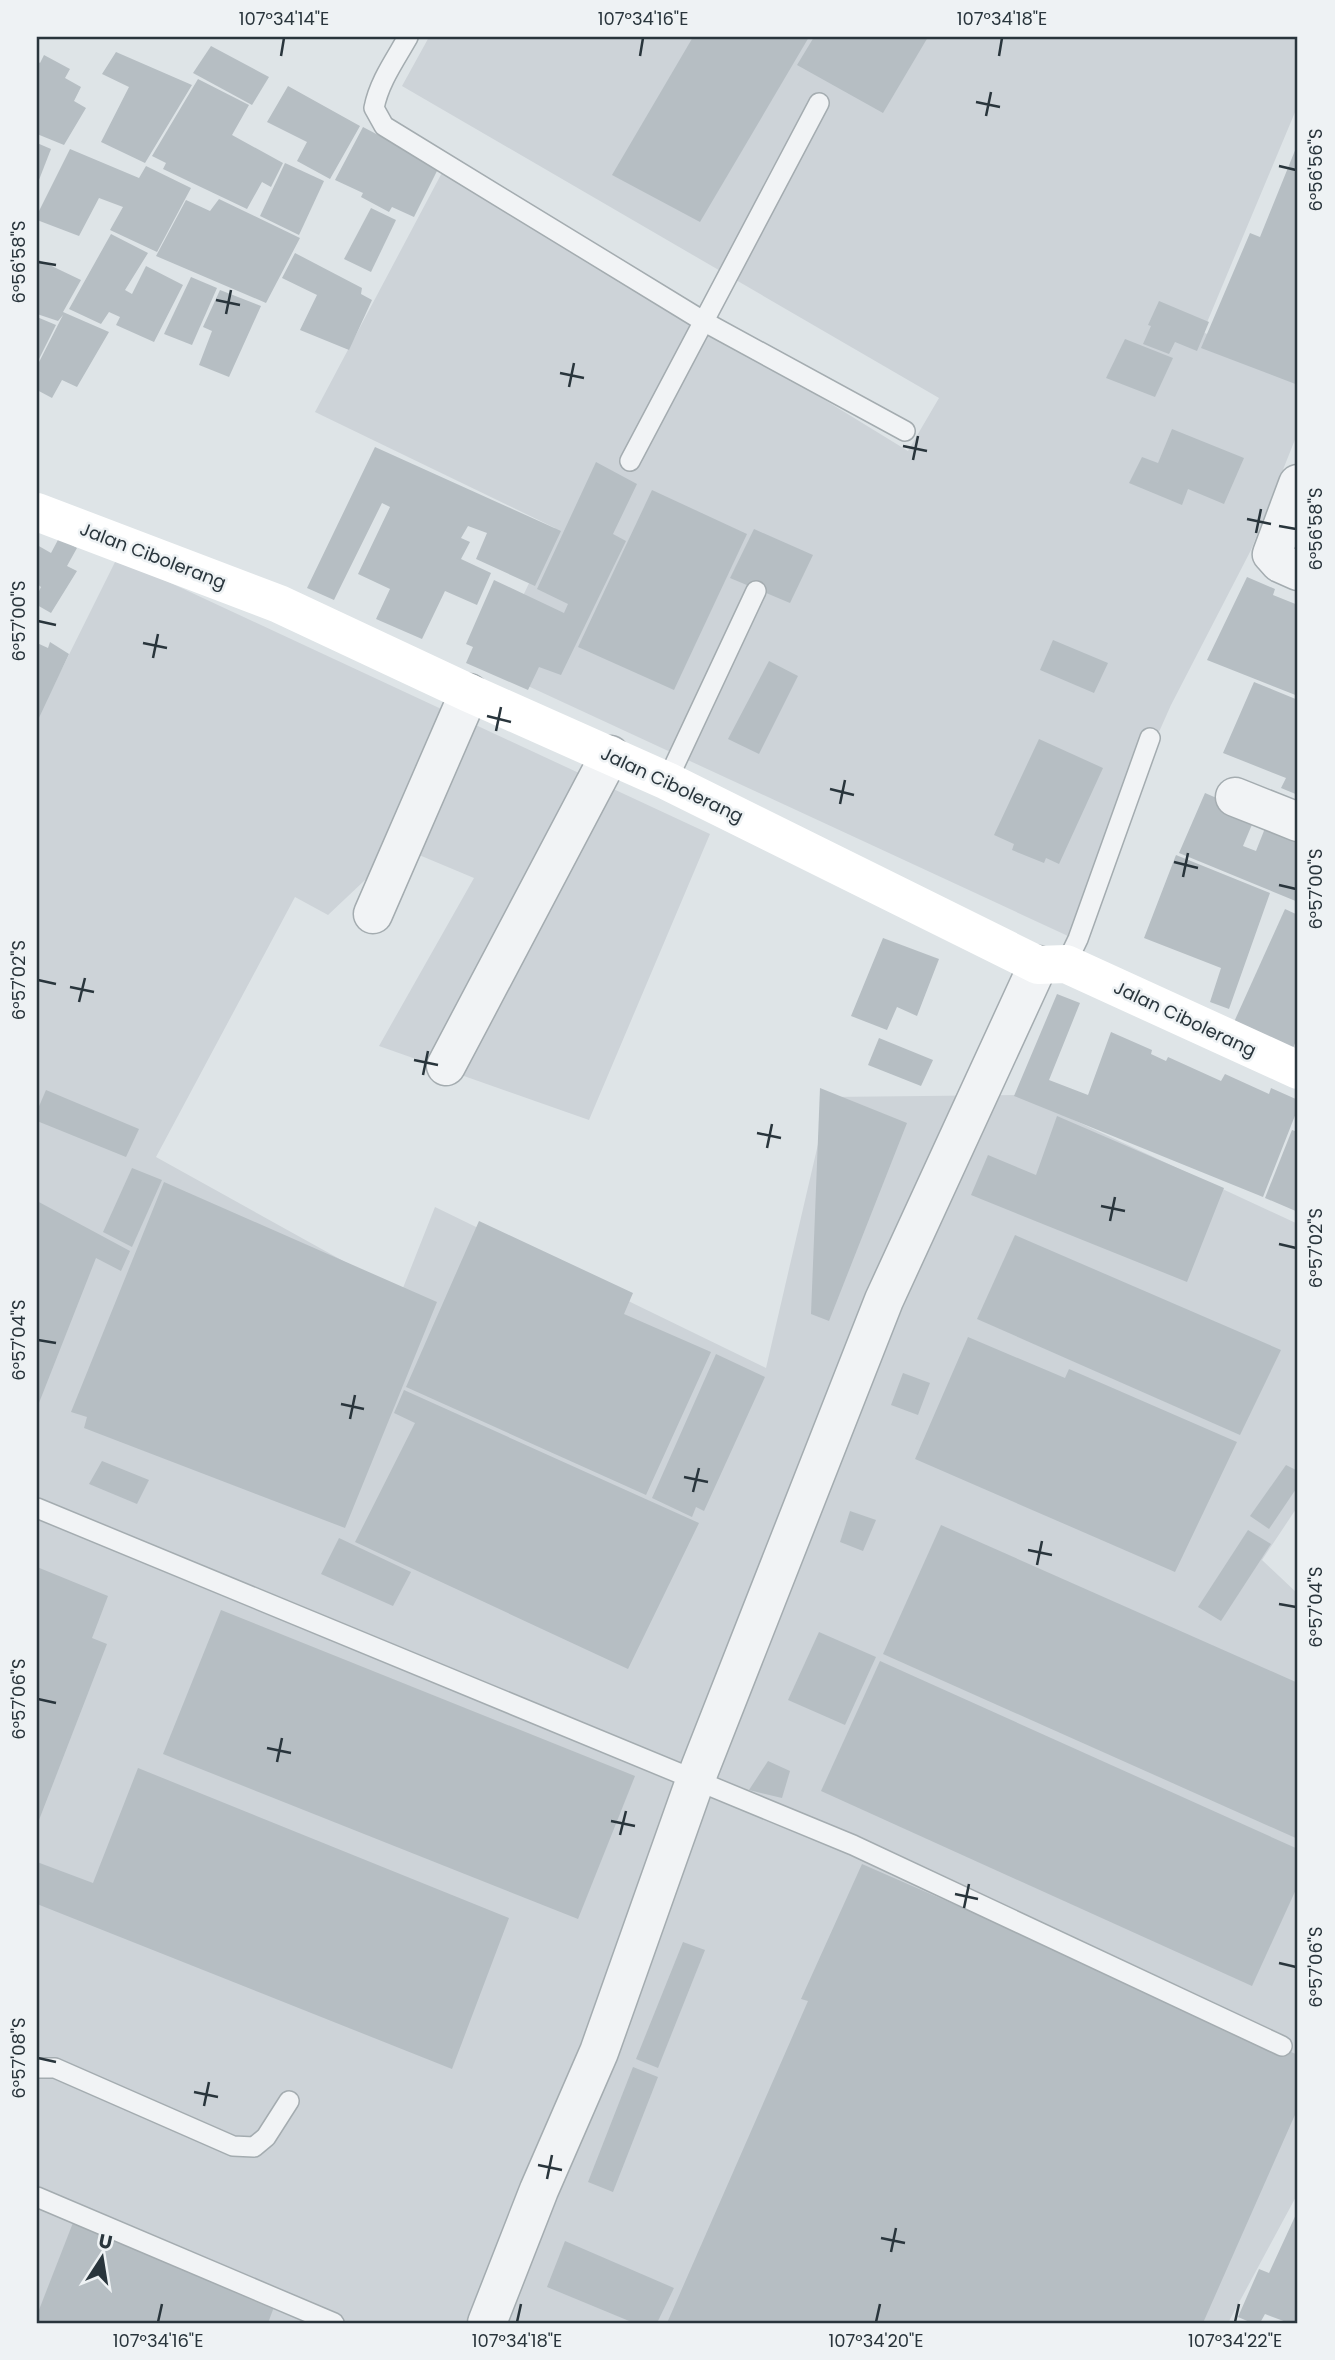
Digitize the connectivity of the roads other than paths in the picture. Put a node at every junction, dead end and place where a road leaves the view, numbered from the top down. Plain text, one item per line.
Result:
1 (408, 37) edge
2 (819, 103) dead end
3 (703, 321) junction
4 (905, 431) dead end
5 (630, 461) dead end
6 (1298, 484) edge
7 (37, 512) edge
8 (1295, 570) edge
9 (756, 591) dead end
10 (468, 693) junction
11 (1150, 738) dead end
12 (610, 755) junction
13 (667, 781) junction
14 (1235, 797) dead end
15 (1298, 822) edge
16 (373, 914) dead end
17 (1052, 965) junction
18 (446, 1066) dead end
19 (1298, 1070) edge
20 (37, 1508) edge
21 (695, 1782) junction
22 (1282, 2046) dead end
23 (37, 2068) edge
24 (289, 2101) dead end
25 (37, 2197) edge
26 (334, 2323) edge
27 (487, 2323) edge

1 - 3 lane
2 - 3 lane
3 - 4 lane
3 - 5 lane
6 - 8 street
7 - 10 street, Jalan Cibolerang
9 - 13 lane
10 - 12 street, Jalan Cibolerang
10 - 16 street
11 - 17 lane
12 - 13 street, Jalan Cibolerang
12 - 18 street
13 - 17 street, Jalan Cibolerang
14 - 15 street
17 - 19 street, Jalan Cibolerang
17 - 21 street
20 - 21 lane
21 - 22 lane
21 - 27 street
23 - 24 lane
25 - 26 lane

